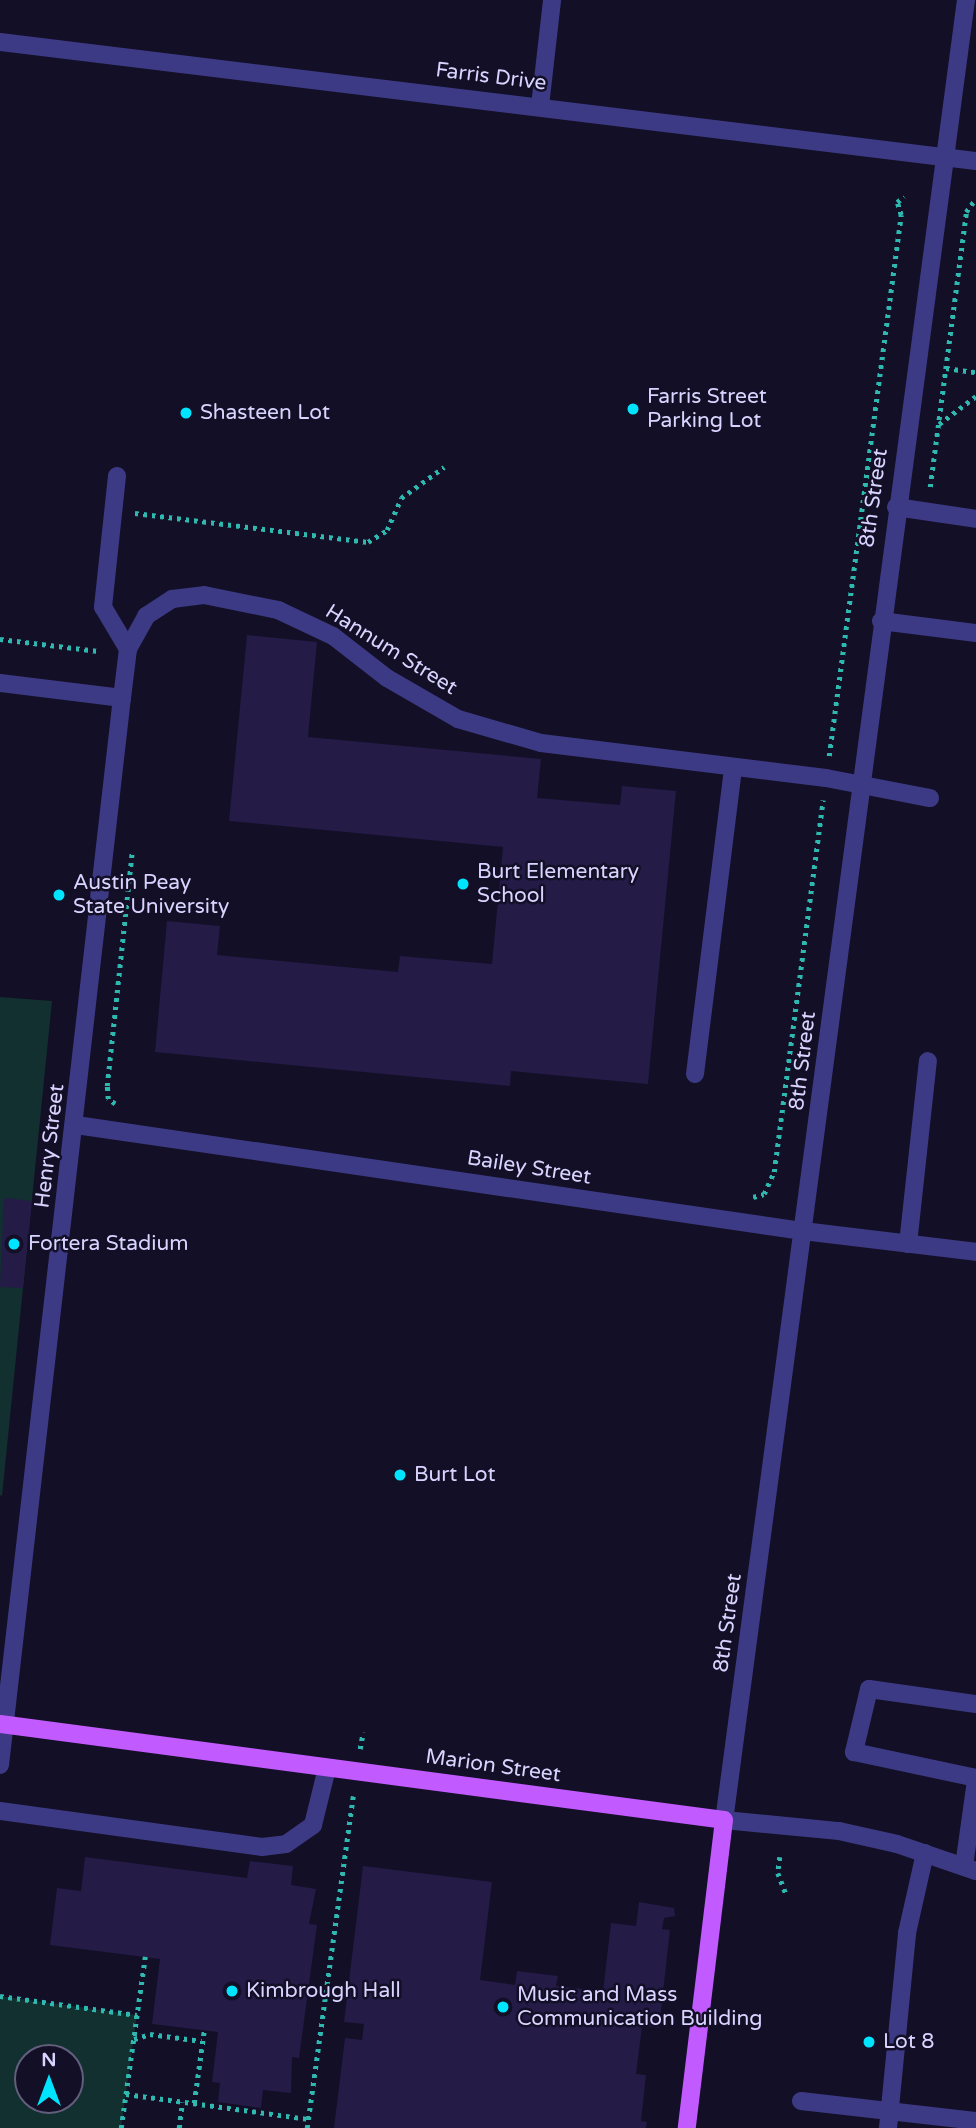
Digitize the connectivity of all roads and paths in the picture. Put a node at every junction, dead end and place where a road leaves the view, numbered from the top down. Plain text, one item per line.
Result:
1 (552, 0) edge
2 (966, 0) edge
3 (0, 42) edge
4 (540, 106) junction
5 (945, 158) junction
6 (976, 161) edge
7 (904, 197) dead end
8 (976, 198) edge
9 (946, 368) junction
10 (976, 372) edge
11 (976, 396) edge
12 (938, 424) junction
13 (444, 467) dead end
14 (117, 476) dead end
15 (929, 491) dead end
16 (896, 507) junction
17 (976, 519) edge
18 (129, 526) dead end
19 (881, 621) junction
20 (976, 633) edge
21 (0, 639) edge
22 (128, 649) junction
23 (98, 651) dead end
24 (0, 683) edge
25 (122, 698) junction
26 (733, 767) junction
27 (826, 778) junction
28 (861, 787) junction
29 (930, 798) dead end
30 (134, 838) dead end
31 (928, 1061) dead end
32 (695, 1074) dead end
33 (119, 1107) dead end
34 (76, 1125) junction
35 (740, 1195) dead end
36 (803, 1231) junction
37 (908, 1244) junction
38 (976, 1252) edge
39 (976, 1704) edge
40 (2, 1724) edge
41 (363, 1732) dead end
42 (0, 1765) edge
43 (327, 1768) junction
44 (357, 1771) junction
45 (976, 1779) edge
46 (0, 1811) edge
47 (724, 1820) junction
48 (925, 1853) junction
49 (780, 1857) dead end
50 (970, 1868) edge
51 (787, 1896) dead end
52 (145, 1957) dead end
53 (0, 1996) edge
54 (136, 2015) junction
55 (204, 2031) dead end
56 (134, 2039) junction
57 (202, 2041) junction
58 (126, 2094) junction
59 (802, 2101) dead end
60 (182, 2102) junction
61 (194, 2103) junction
62 (309, 2119) junction
63 (889, 2120) edge
64 (976, 2121) edge
65 (121, 2128) edge
66 (179, 2128) edge
67 (307, 2128) edge
68 (687, 2128) edge

1 - 4 street
2 - 5 street, 8th Street
3 - 4 street, Farris Drive
4 - 5 street, Farris Drive
5 - 6 street, Farris Drive
5 - 16 street, 8th Street
7 - 27 path
8 - 9 path
9 - 10 path
9 - 12 path
11 - 12 path
12 - 15 path
13 - 18 path
14 - 22 street
16 - 17 street
16 - 19 street, 8th Street
19 - 20 street
19 - 28 street, 8th Street
21 - 23 path
22 - 25 street, Hannum Street
22 - 26 street, Hannum Street
24 - 25 street
25 - 34 street, Henry Street
26 - 27 street, Hannum Street
26 - 32 street
27 - 28 street, Hannum Street
27 - 35 path
28 - 29 street, Hannum Street
28 - 36 street, 8th Street
30 - 33 path
31 - 37 street
34 - 36 street, Bailey Street
34 - 40 street, Henry Street
36 - 37 street, Bailey Street
36 - 47 street, 8th Street
37 - 38 street, Bailey Street
39 - 45 street
40 - 42 street, Henry Street
40 - 43 main road, Marion Street
41 - 44 path
43 - 44 main road, Marion Street
43 - 46 street
44 - 47 main road, Marion Street
44 - 62 path
45 - 50 street
47 - 48 street, Marion Street
47 - 68 main road, 8th Street
48 - 50 street, Marion Street
48 - 63 street
49 - 51 path
52 - 54 path
53 - 54 path
54 - 56 path
55 - 57 path
56 - 57 path
56 - 58 path
57 - 61 path
58 - 60 path
58 - 65 path
59 - 63 street
60 - 61 path
60 - 66 path
61 - 62 path
62 - 67 path
63 - 64 street

